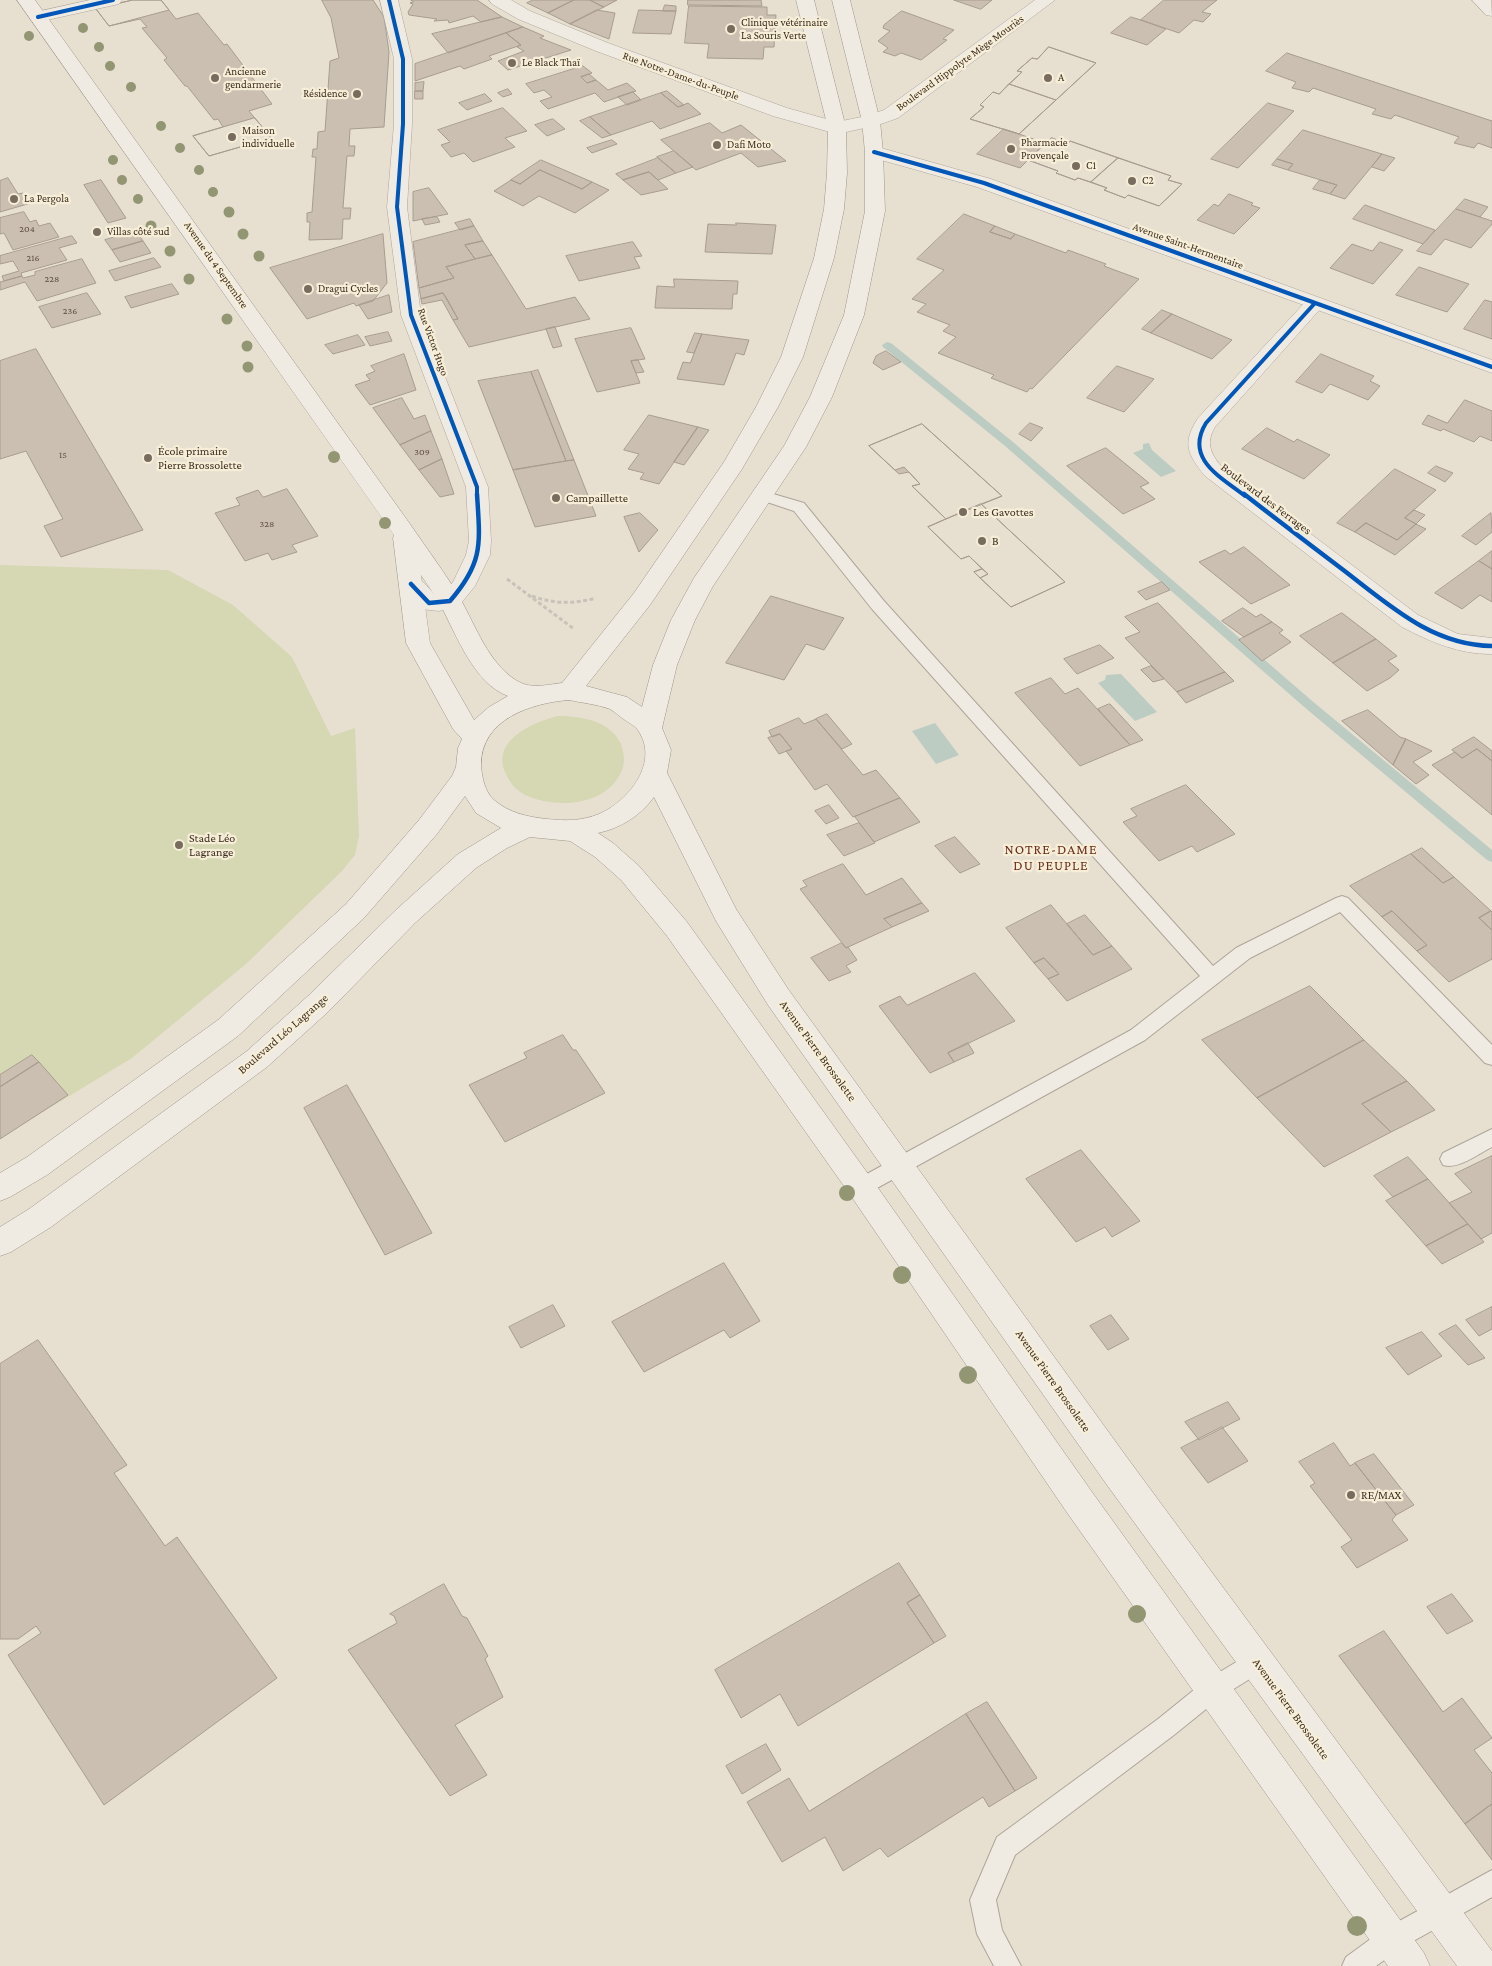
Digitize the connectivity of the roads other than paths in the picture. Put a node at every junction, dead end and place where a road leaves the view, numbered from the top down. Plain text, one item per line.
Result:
1 (26, 0) edge
2 (113, 0) edge
3 (389, 0) edge
4 (498, 0) edge
5 (806, 0) edge
6 (841, 0) edge
7 (1046, 0) edge
8 (1481, 0) edge
9 (1492, 11) edge
10 (38, 17) junction
11 (871, 121) junction
12 (837, 128) junction
13 (874, 152) junction
14 (1315, 303) junction
15 (1492, 367) edge
16 (764, 496) junction
17 (404, 532) junction
18 (411, 584) junction
19 (450, 601) junction
20 (1492, 646) edge
21 (570, 691) junction
22 (534, 696) junction
23 (650, 727) junction
24 (474, 737) junction
25 (468, 769) junction
26 (656, 776) junction
27 (527, 827) junction
28 (574, 830) junction
29 (1212, 977) junction
30 (1492, 1057) edge
31 (1492, 1137) edge
32 (1450, 1159) dead end
33 (901, 1166) junction
34 (861, 1187) junction
35 (0, 1188) edge
36 (0, 1243) edge
37 (1256, 1662) junction
38 (1213, 1689) junction
39 (1492, 1884) edge
40 (1440, 1912) junction
41 (1392, 1939) junction
42 (1008, 1966) edge
43 (1355, 1966) edge
44 (1412, 1966) edge
45 (1480, 1966) edge

1 - 10 main road, Avenue du 4 Septembre
2 - 10 main road
3 - 19 main road, Rue Victor Hugo
4 - 12 main road, Rue Notre-Dame-du-Peuple
5 - 12 main road
6 - 11 main road
7 - 11 main road, Boulevard Hippolyte Mège Mouriès
8 - 9 main road
10 - 17 main road, Avenue du 4 Septembre
11 - 12 main road, Rue Notre-Dame-du-Peuple
11 - 13 main road
12 - 13 main road, Avenue Saint-Hermentaire
12 - 21 main road
13 - 14 main road, Avenue Saint-Hermentaire
13 - 16 main road
14 - 15 main road, Avenue Saint-Hermentaire
14 - 20 main road, Boulevard des Ferrages
16 - 23 main road
16 - 29 lane
17 - 18 main road
17 - 19 main road, Avenue du 4 Septembre
18 - 19 main road
18 - 24 main road
19 - 22 main road, Avenue du 4 Septembre
21 - 22 main road
21 - 23 main road
22 - 24 main road
23 - 26 main road
24 - 25 main road
25 - 27 main road
25 - 35 main road
26 - 28 main road
26 - 33 main road, Avenue Pierre Brossolette
27 - 28 main road
27 - 36 main road, Boulevard Léo Lagrange
28 - 34 main road
29 - 30 lane
29 - 33 lane
31 - 32 lane
33 - 34 lane
33 - 37 main road, Avenue Pierre Brossolette
34 - 38 main road
37 - 38 lane
37 - 40 main road, Avenue Pierre Brossolette
38 - 41 main road
38 - 42 lane
39 - 40 lane
40 - 41 lane
40 - 45 main road, Avenue Pierre Brossolette
41 - 43 lane
41 - 44 main road

